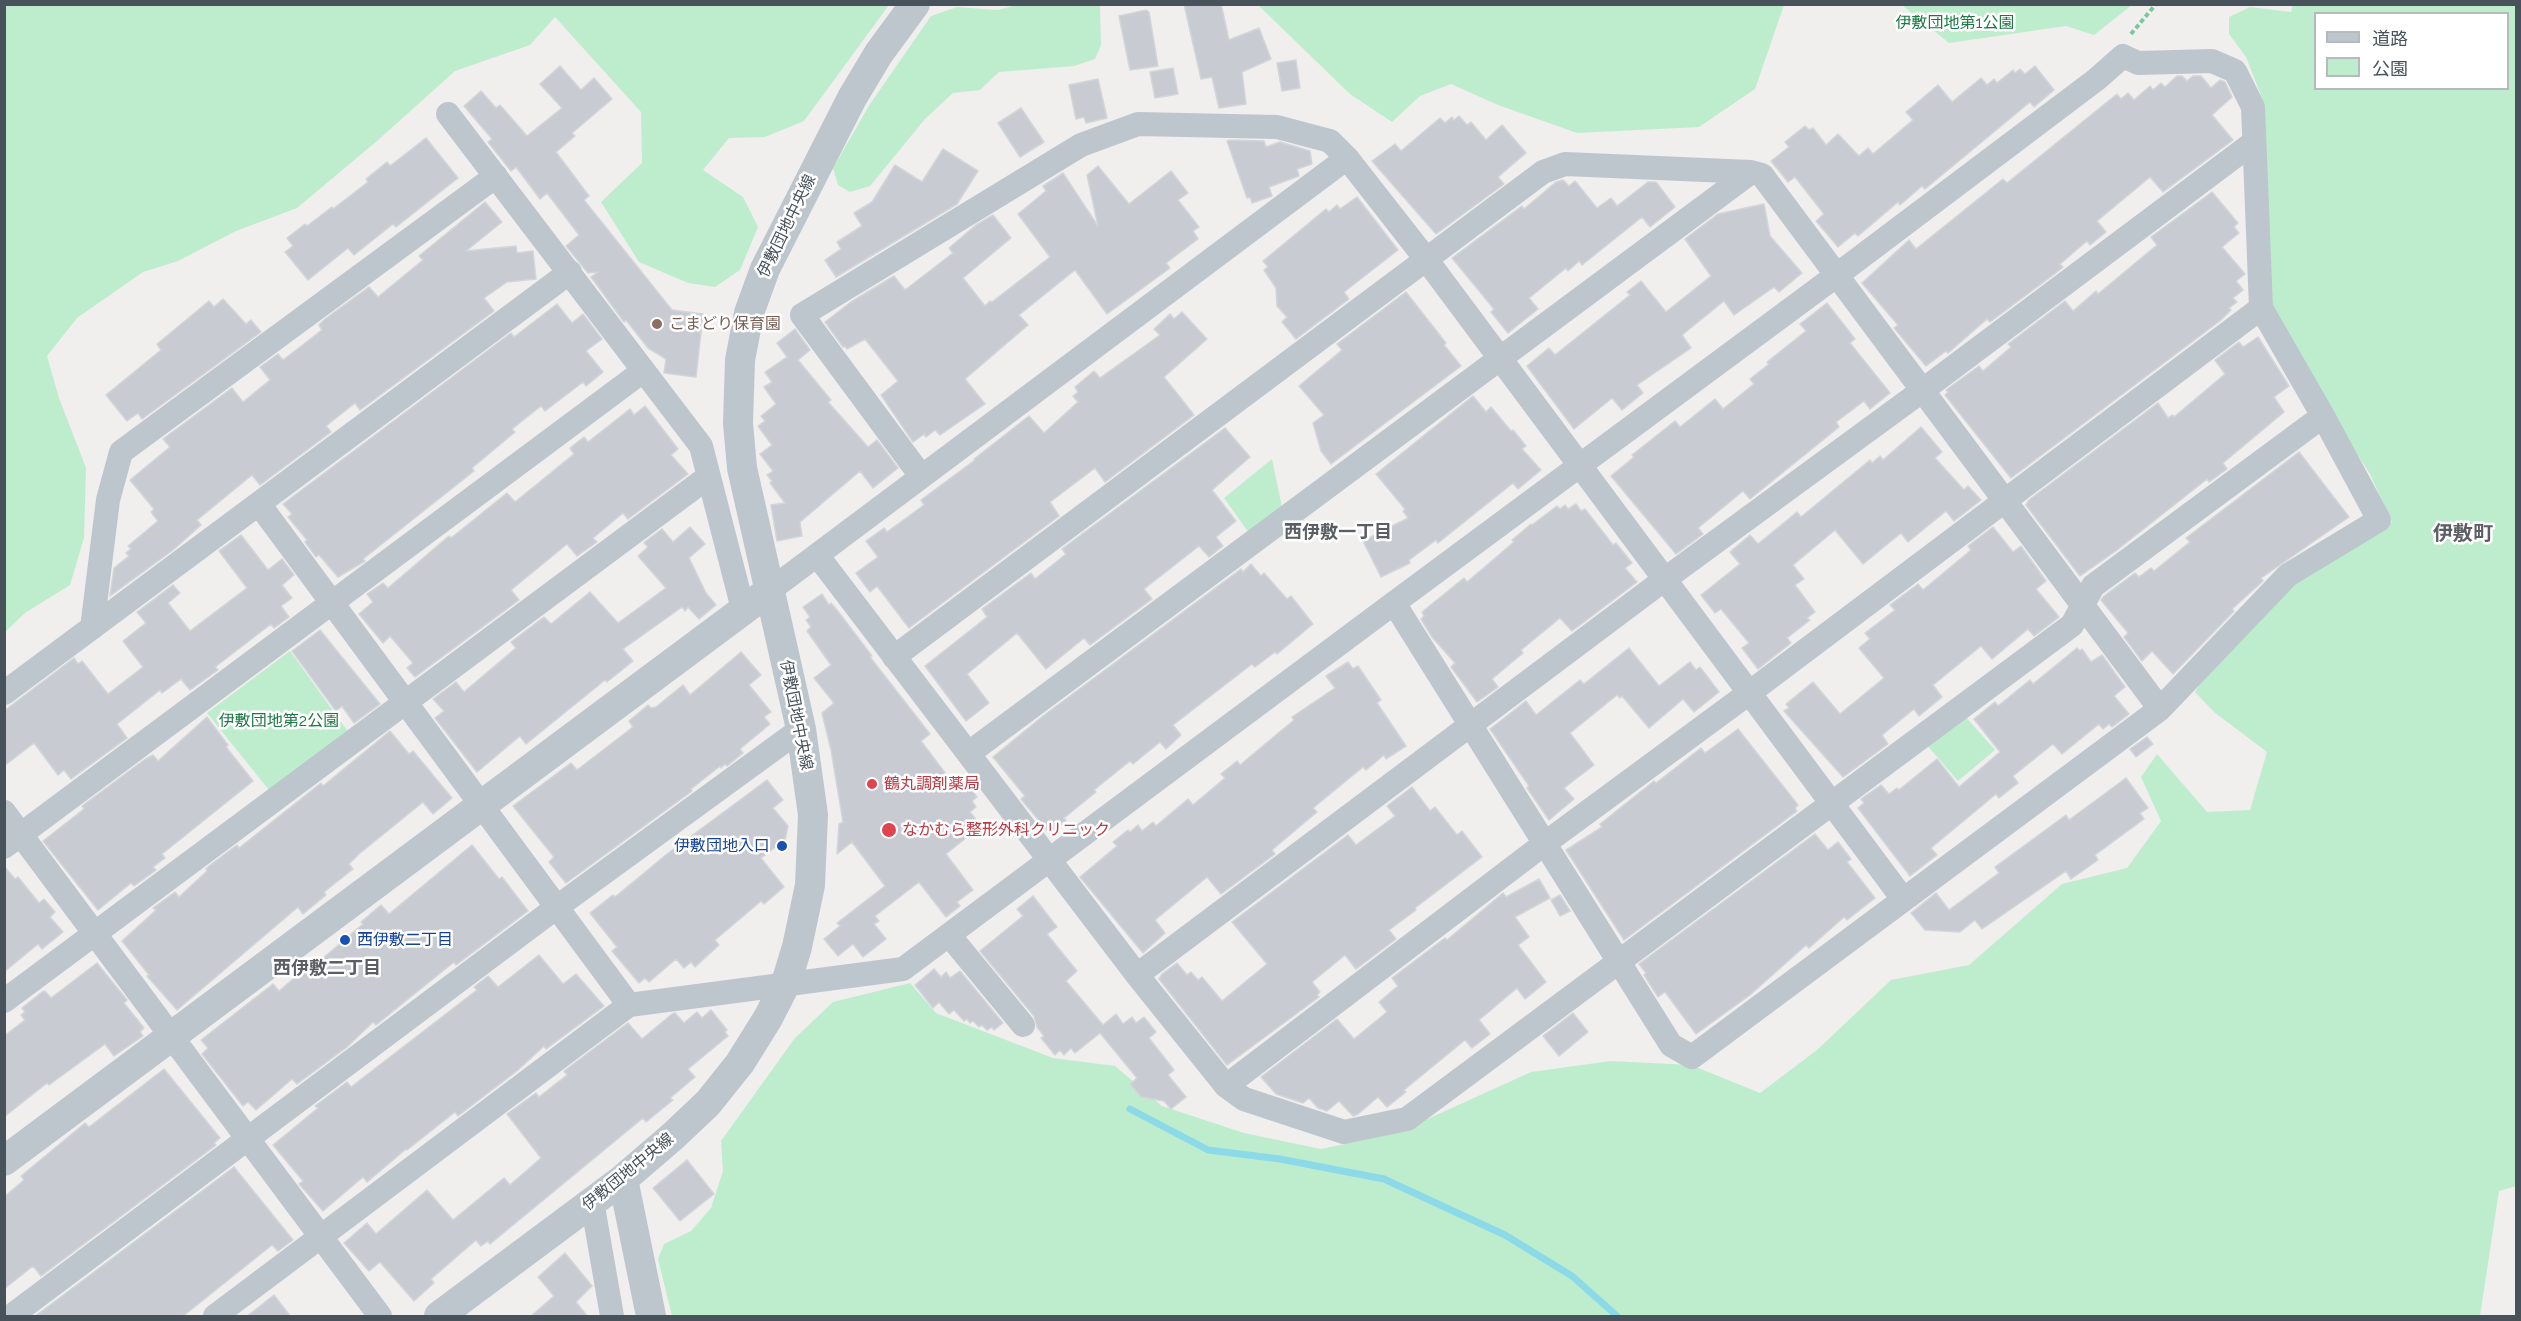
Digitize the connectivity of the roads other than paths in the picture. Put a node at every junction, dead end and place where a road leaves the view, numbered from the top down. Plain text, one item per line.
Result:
1 (915, 4) edge
2 (448, 114) dead end
3 (2254, 142) junction
4 (1347, 158) junction
5 (1751, 172) junction
6 (496, 176) junction
7 (1426, 259) junction
8 (570, 272) junction
9 (1837, 276) junction
10 (2261, 308) junction
11 (1500, 358) junction
12 (643, 371) junction
13 (1923, 390) junction
14 (2323, 416) junction
15 (1579, 465) junction
16 (921, 476) junction
17 (708, 477) junction
18 (2006, 501) junction
19 (258, 504) junction
20 (817, 555) junction
21 (1665, 579) junction
22 (769, 591) junction
23 (332, 603) junction
24 (1394, 603) junction
25 (2083, 605) junction
26 (743, 609) junction
27 (92, 628) junction
28 (894, 657) junction
29 (4, 693) edge
30 (1749, 693) junction
31 (405, 702) junction
32 (2160, 709) junction
33 (1471, 727) junction
34 (801, 729) junction
35 (969, 753) junction
36 (1831, 802) junction
37 (481, 803) junction
38 (4, 812) edge
39 (13, 841) edge
40 (1544, 844) junction
41 (1049, 860) junction
42 (1903, 899) junction
43 (557, 908) junction
44 (94, 934) junction
45 (949, 935) junction
46 (1618, 962) junction
47 (1137, 975) junction
48 (786, 983) junction
49 (4, 1001) edge
50 (629, 1005) junction
51 (1023, 1025) dead end
52 (171, 1038) junction
53 (1226, 1086) junction
54 (248, 1140) junction
55 (4, 1161) edge
56 (623, 1179) junction
57 (592, 1202) junction
58 (321, 1238) junction
59 (11, 1317) edge
60 (215, 1317) edge
61 (380, 1317) edge
62 (439, 1317) edge
63 (612, 1317) edge
64 (651, 1317) edge

1 - 22 street, 伊敷団地中央線
2 - 6 street
3 - 9 street
3 - 10 street
3 - 13 street
4 - 7 street
4 - 16 street
4 - 16 street
5 - 7 street
5 - 9 street
5 - 11 street
6 - 8 street
6 - 27 street
7 - 11 street
7 - 28 street
8 - 12 street
8 - 19 street
9 - 13 street
9 - 15 street
10 - 14 street
10 - 18 street
11 - 15 street
11 - 35 street
12 - 17 street
12 - 23 street
13 - 18 street
13 - 21 street
14 - 25 street
14 - 32 street
15 - 21 street
15 - 24 street
16 - 20 street
17 - 26 street
17 - 31 street
18 - 25 street
18 - 30 street
19 - 23 street
19 - 27 street
20 - 22 street
20 - 28 street
21 - 30 street
21 - 33 street
22 - 26 street
22 - 34 street, 伊敷団地中央線
23 - 31 street
23 - 39 street
24 - 33 street
24 - 41 street
25 - 32 street
25 - 36 street
26 - 37 street
27 - 29 street
28 - 35 street
30 - 36 street
30 - 40 street
31 - 37 street
31 - 44 street
32 - 42 street
33 - 40 street
33 - 47 street
34 - 43 street
34 - 48 street, 伊敷団地中央線
35 - 41 street
36 - 42 street
36 - 46 street
37 - 43 street
37 - 52 street
38 - 39 street
39 - 44 street
40 - 46 street
40 - 53 street
41 - 45 street
41 - 47 street
42 - 46 street
43 - 50 street
43 - 54 street
44 - 49 street
44 - 52 street
45 - 48 street
45 - 51 street
46 - 53 street
47 - 53 street
48 - 50 street
48 - 56 street, 伊敷団地中央線
50 - 58 street
52 - 54 street
52 - 55 street
54 - 58 street
54 - 59 street
56 - 57 street, 伊敷団地中央線
56 - 64 street
57 - 62 street, 伊敷団地中央線
57 - 63 street
58 - 60 street
58 - 61 street

